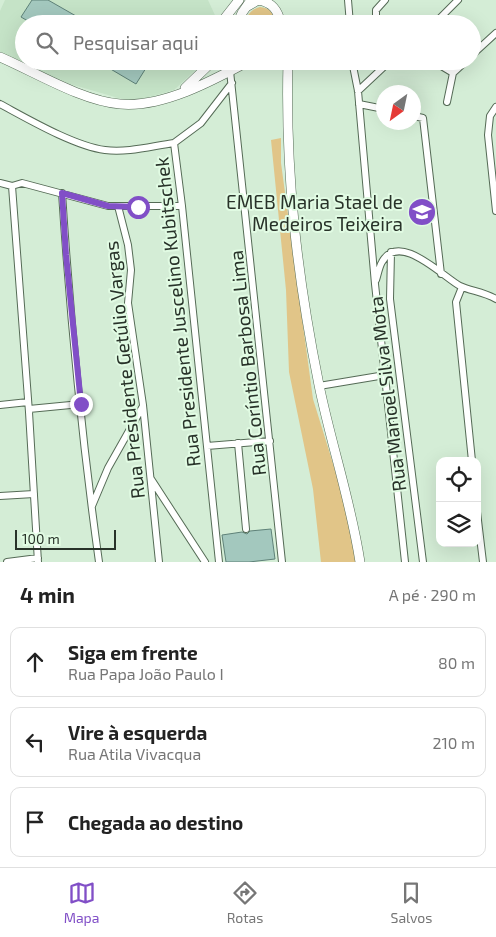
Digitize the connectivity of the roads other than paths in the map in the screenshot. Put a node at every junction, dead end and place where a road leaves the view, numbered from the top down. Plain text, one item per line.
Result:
1 (239, 0) edge
2 (277, 0) edge
3 (348, 0) edge
4 (385, 0) edge
5 (458, 0) edge
6 (249, 3) edge
7 (227, 15) edge
8 (241, 15) edge
9 (277, 15) edge
10 (279, 15) edge
11 (349, 15) edge
12 (376, 15) edge
13 (443, 15) edge
14 (496, 33) edge
15 (481, 47) edge
16 (0, 57) edge
17 (15, 64) edge
18 (27, 70) edge
19 (204, 70) edge
20 (223, 70) edge
21 (230, 70) edge
22 (288, 70) edge
23 (354, 70) edge
24 (379, 70) edge
25 (448, 70) edge
26 (456, 70) edge
27 (453, 73) junction
28 (232, 83) junction
29 (358, 91) junction
30 (179, 94) junction
31 (447, 102) dead end
32 (0, 104) edge
33 (359, 104) junction
34 (376, 107) edge
35 (496, 107) edge
36 (421, 117) edge
37 (174, 143) junction
38 (493, 149) edge
39 (0, 183) edge
40 (12, 186) junction
41 (62, 193) junction
42 (118, 206) junction
43 (182, 206) junction
44 (496, 211) edge
45 (391, 252) junction
46 (441, 274) junction
47 (375, 284) junction
48 (462, 287) junction
49 (496, 299) edge
50 (385, 375) junction
51 (319, 386) junction
52 (81, 404) junction
53 (0, 405) edge
54 (28, 405) junction
55 (143, 405) junction
56 (270, 440) junction
57 (238, 443) junction
58 (207, 446) junction
59 (472, 457) edge
60 (150, 478) junction
61 (34, 494) junction
62 (0, 496) edge
63 (91, 507) junction
64 (246, 529) dead end
65 (481, 545) edge
66 (38, 560) edge
67 (7, 562) edge
68 (99, 562) edge
69 (158, 562) edge
70 (205, 562) edge
71 (219, 562) edge
72 (282, 562) edge
73 (360, 562) edge
74 (405, 562) edge
75 (423, 562) edge
76 (483, 562) edge

1 - 7 street
2 - 10 street
3 - 11 street
4 - 12 street
5 - 13 street
6 - 8 street
6 - 9 street
14 - 15 street
16 - 17 street
18 - 30 street
19 - 30 street
20 - 30 street
21 - 28 street, Rua Coríntio Barbosa Lima
22 - 51 street
23 - 29 street
24 - 29 street
25 - 27 street
26 - 27 street
27 - 31 street
28 - 37 street, Rua Presidente Juscelino Kubitschek
28 - 56 street, Rua Coríntio Barbosa Lima
29 - 33 street
32 - 37 street
33 - 34 street
33 - 47 street
35 - 38 street
36 - 46 street
37 - 43 street, Rua Presidente Juscelino Kubitschek
38 - 44 street
39 - 40 street
40 - 41 street
40 - 54 street
41 - 42 street
41 - 52 street
42 - 43 street
42 - 55 street, Rua Presidente Getúlio Vargas
43 - 58 street, Rua Presidente Juscelino Kubitschek
45 - 46 street
45 - 47 street
45 - 75 street, Rua Manoel Silva Mota
46 - 48 street
47 - 50 street
48 - 49 street
48 - 59 street
50 - 51 street
50 - 74 street
51 - 73 street
52 - 54 street
52 - 63 street
53 - 54 street
54 - 61 street
55 - 60 street, Rua Presidente Getúlio Vargas
55 - 63 street
56 - 57 street
56 - 72 street, Rua Coríntio Barbosa Lima
57 - 58 street
57 - 64 street
58 - 71 street, Rua Presidente Juscelino Kubitschek
60 - 69 street, Rua Presidente Getúlio Vargas
60 - 70 street
61 - 62 street
61 - 66 street
63 - 68 street
65 - 76 street
66 - 67 street

